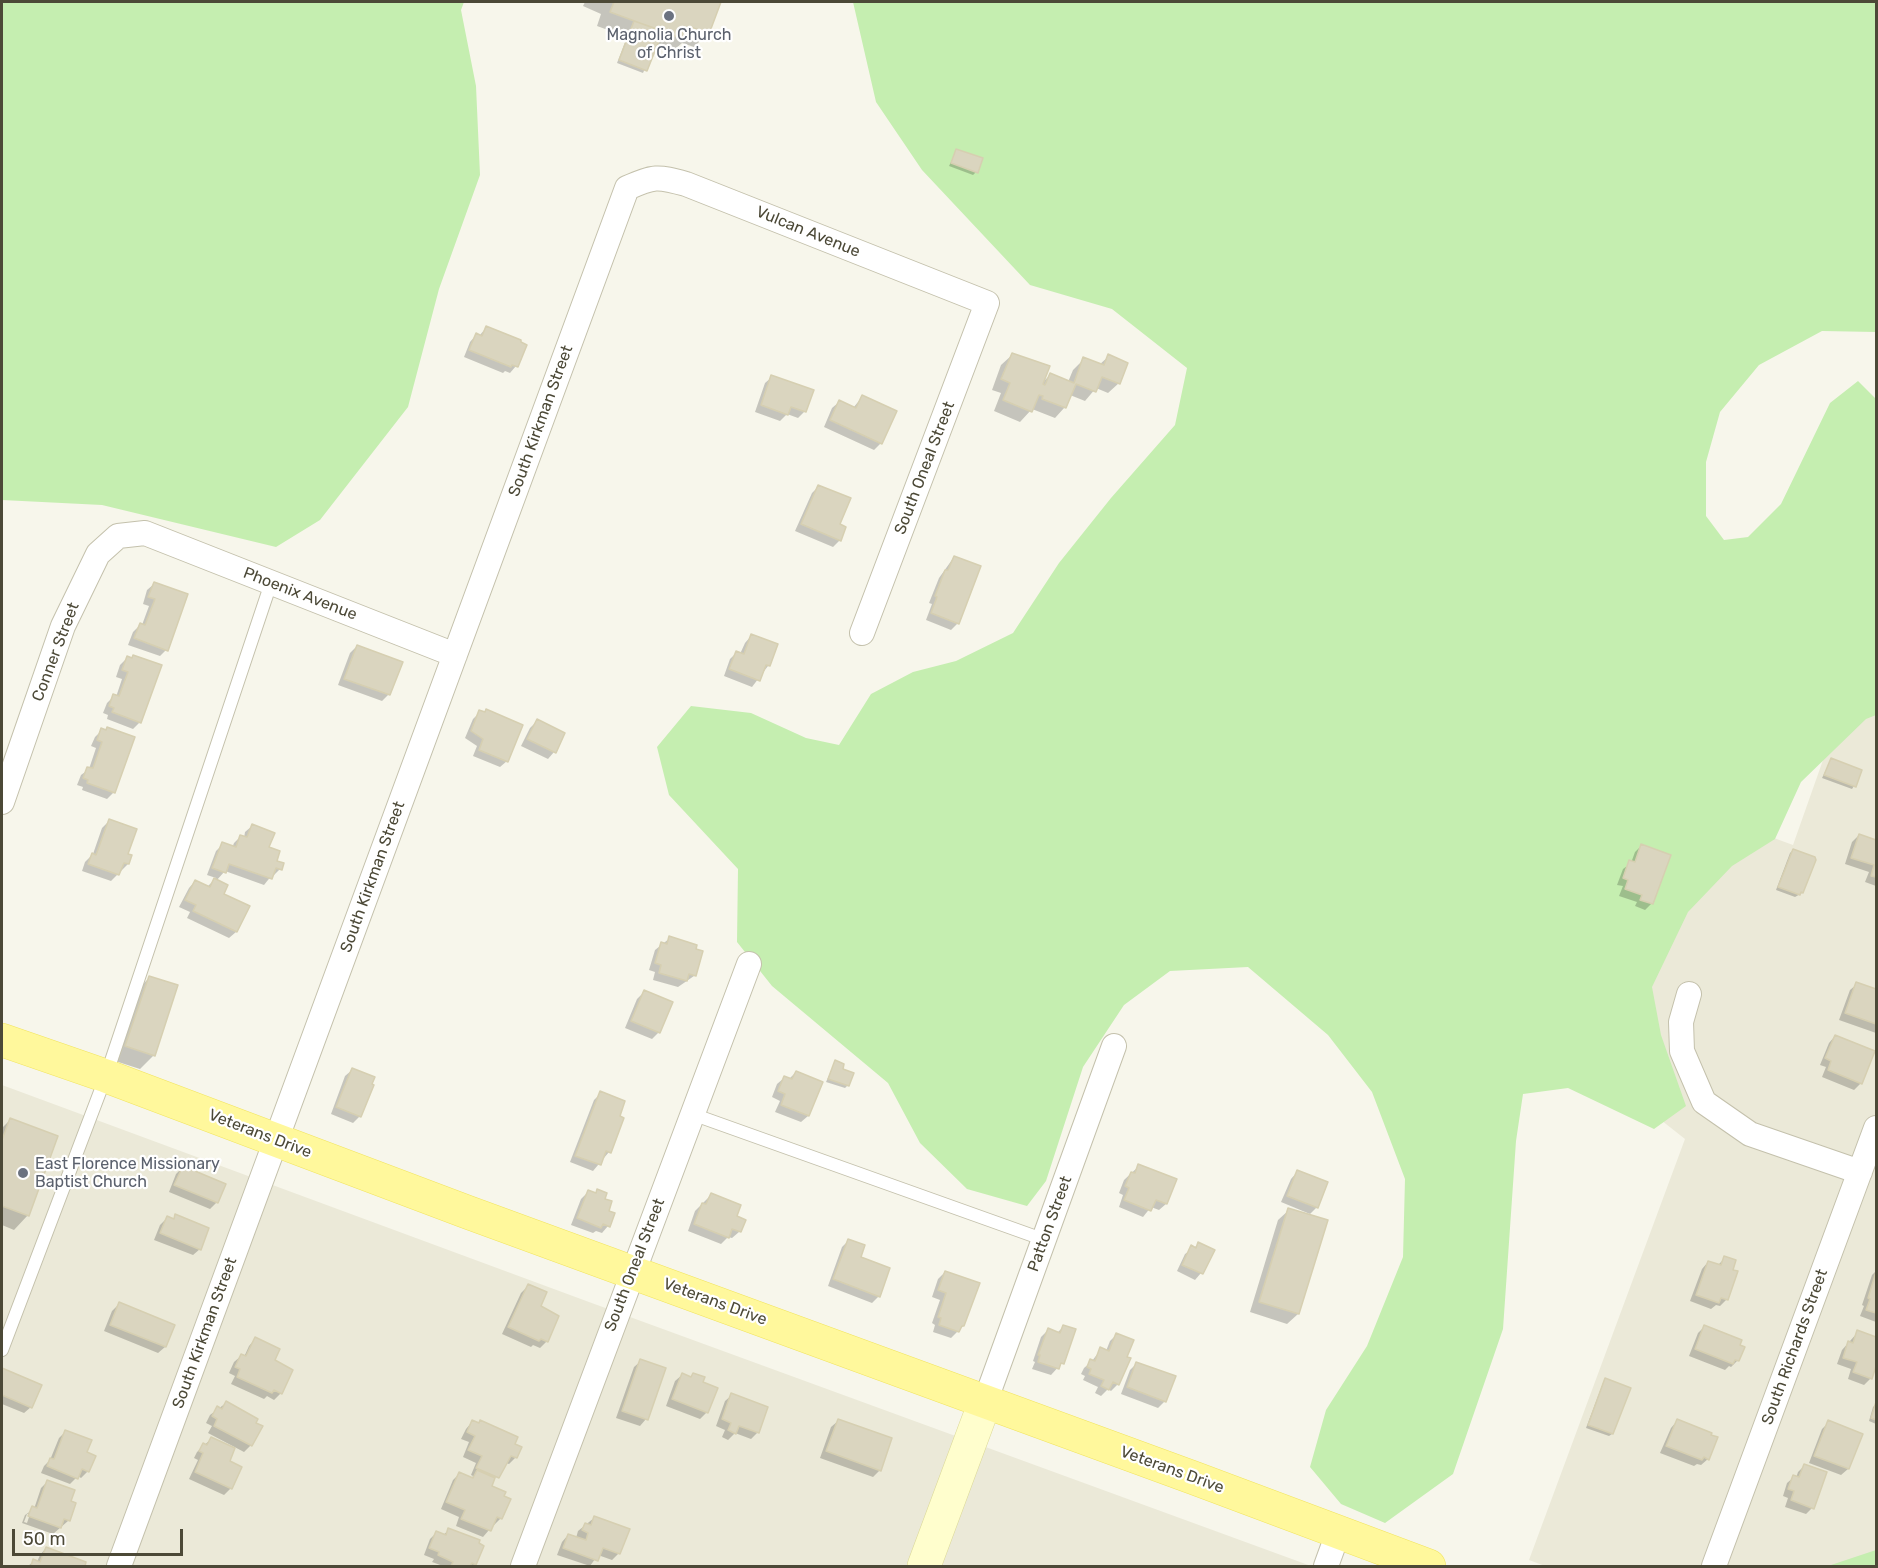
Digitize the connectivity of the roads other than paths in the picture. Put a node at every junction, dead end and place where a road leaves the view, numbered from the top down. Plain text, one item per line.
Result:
1 (627, 188) joint
2 (987, 303) joint
3 (145, 533) joint
4 (271, 583) junction
5 (862, 633) dead end
6 (455, 655) junction
7 (2, 802) edge
8 (749, 964) dead end
9 (1689, 994) dead end
10 (2, 1040) edge
11 (1114, 1046) dead end
12 (106, 1076) junction
13 (692, 1114) junction
14 (1876, 1128) edge
15 (276, 1140) junction
16 (1860, 1172) junction
17 (1045, 1240) junction
18 (633, 1272) junction
19 (2, 1350) edge
20 (985, 1402) junction
21 (1338, 1533) junction
22 (119, 1566) edge
23 (523, 1566) edge
24 (924, 1566) edge
25 (1326, 1566) edge
26 (1429, 1566) edge
27 (1714, 1566) edge

1 - 2 street, Vulcan Avenue
1 - 6 street, South Kirkman Street
2 - 5 street, South Oneal Street
3 - 4 street, Phoenix Avenue
3 - 7 street, Conner Street
4 - 6 street, Phoenix Avenue
4 - 12 lane
6 - 15 street, South Kirkman Street
8 - 13 street, South Oneal Street
9 - 16 street
10 - 12 main road, Veterans Drive
11 - 17 street, Patton Street
12 - 15 main road, Veterans Drive
12 - 19 lane
13 - 17 lane
13 - 18 street, South Oneal Street
14 - 16 street, South Richards Street
15 - 18 main road, Veterans Drive
15 - 22 street, South Kirkman Street
16 - 27 street, South Richards Street
17 - 20 street, Patton Street
18 - 20 main road, Veterans Drive
18 - 23 street, South Oneal Street
20 - 21 main road, Veterans Drive
20 - 24 street
21 - 25 street
21 - 26 main road, Veterans Drive

